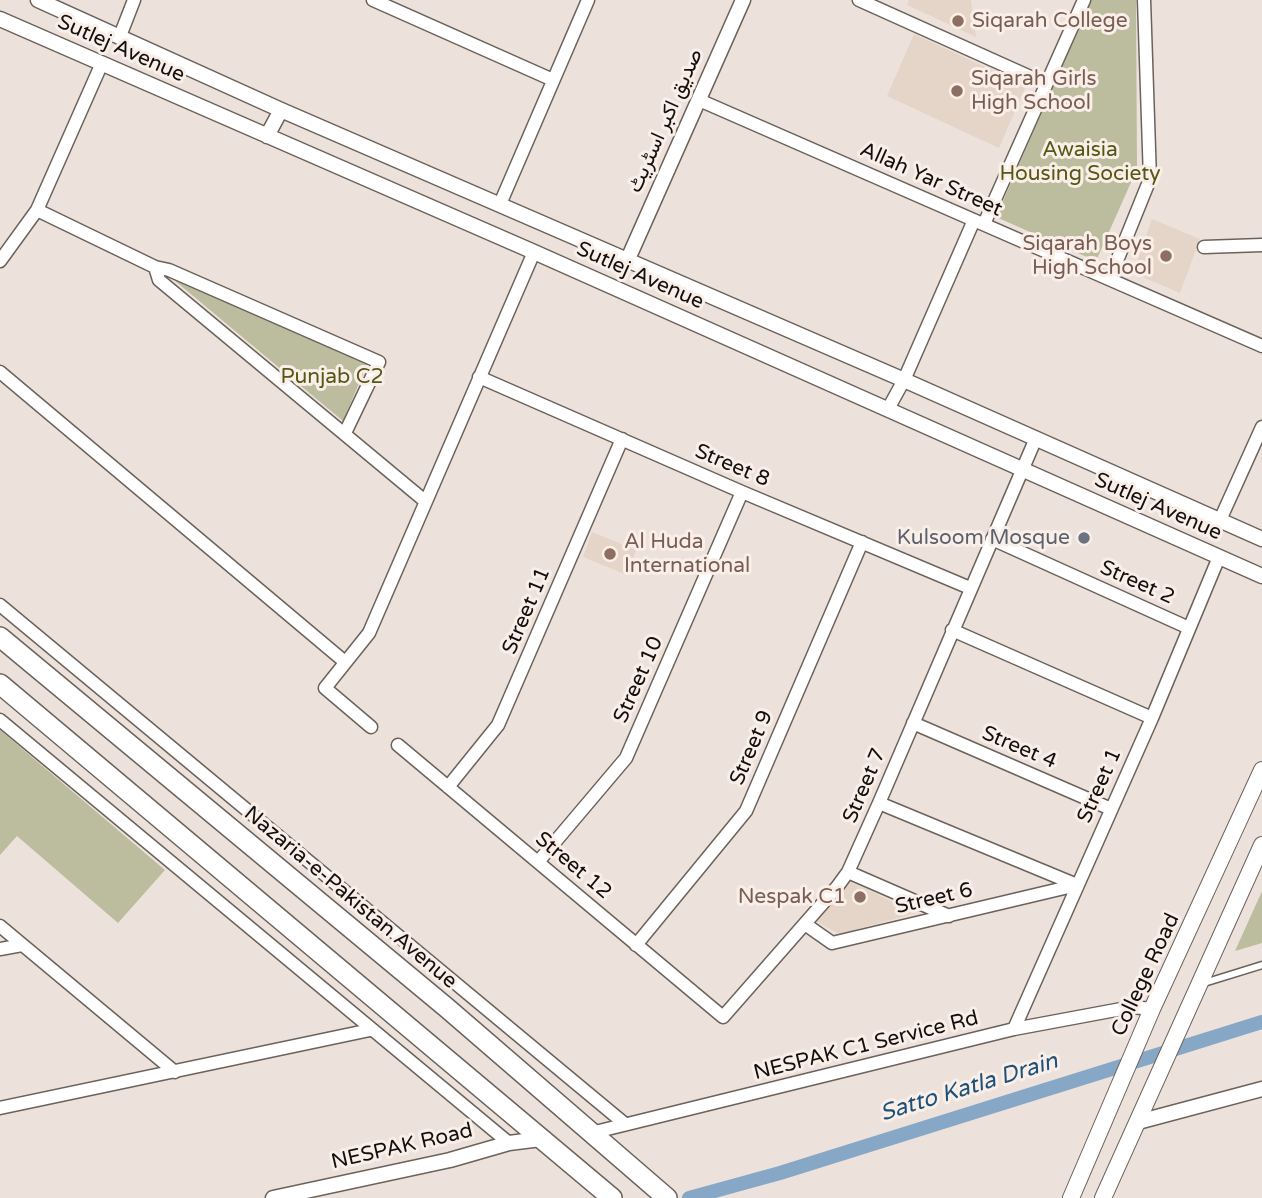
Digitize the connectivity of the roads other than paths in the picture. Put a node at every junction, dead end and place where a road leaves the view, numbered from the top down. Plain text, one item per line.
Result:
1 (38, 0) edge
2 (134, 0) edge
3 (373, 0) edge
4 (588, 0) edge
5 (743, 0) edge
6 (859, 0) edge
7 (897, 0) edge
8 (1084, 0) edge
9 (1144, 0) edge
10 (891, 14) junction
11 (0, 19) edge
12 (120, 36) junction
13 (102, 63) junction
14 (553, 80) junction
15 (1046, 84) junction
16 (699, 100) junction
17 (281, 110) junction
18 (267, 136) junction
19 (500, 204) junction
20 (37, 210) junction
21 (979, 222) junction
22 (1262, 244) edge
23 (1204, 247) dead end
24 (534, 252) junction
25 (628, 259) junction
26 (0, 261) edge
27 (155, 267) junction
28 (1110, 278) junction
29 (1262, 346) edge
30 (0, 372) edge
31 (479, 377) junction
32 (904, 380) junction
33 (888, 409) junction
34 (1262, 427) edge
35 (345, 433) junction
36 (1036, 438) junction
37 (622, 439) junction
38 (1023, 469) junction
39 (742, 492) junction
40 (425, 501) junction
41 (1220, 520) junction
42 (992, 538) junction
43 (1262, 539) edge
44 (862, 541) junction
45 (1219, 557) junction
46 (1262, 576) edge
47 (970, 588) junction
48 (0, 605) edge
49 (1189, 628) junction
50 (952, 630) junction
51 (0, 637) edge
52 (345, 662) junction
53 (0, 684) edge
54 (1152, 718) junction
55 (0, 720) edge
56 (913, 723) junction
57 (371, 727) dead end
58 (398, 745) dead end
59 (1262, 770) edge
60 (448, 787) junction
61 (879, 803) junction
62 (1111, 809) junction
63 (1262, 845) edge
64 (538, 862) junction
65 (848, 872) junction
66 (1077, 885) junction
67 (949, 916) junction
68 (805, 924) junction
69 (0, 926) edge
70 (22, 945) junction
71 (636, 945) junction
72 (0, 949) edge
73 (1262, 965) edge
74 (1199, 985) junction
75 (1147, 1008) junction
76 (723, 1017) joint
77 (1014, 1029) junction
78 (370, 1030) junction
79 (176, 1072) junction
80 (1262, 1088) edge
81 (0, 1108) edge
82 (1141, 1116) junction
83 (625, 1124) junction
84 (591, 1133) junction
85 (541, 1139) junction
86 (509, 1143) junction
87 (273, 1198) edge
88 (612, 1198) edge
89 (667, 1198) edge
90 (1071, 1198) edge
91 (1103, 1198) edge

1 - 12 street, Sutlej Avenue
2 - 12 street
3 - 14 street
4 - 14 street
5 - 16 street, صدیق اکبر اسٹریٹ
6 - 10 street
7 - 10 street
8 - 15 street
9 - 28 street
10 - 15 street
11 - 13 street, Sutlej Avenue
12 - 17 street, Sutlej Avenue
13 - 18 street, Sutlej Avenue
13 - 20 street
14 - 19 street
15 - 21 street
16 - 21 street, Allah Yar Street
16 - 25 street, صدیق اکبر اسٹریٹ
17 - 18 street
17 - 19 street, Sutlej Avenue
18 - 24 street, Sutlej Avenue
19 - 25 street, Sutlej Avenue
20 - 26 street
20 - 27 street
21 - 28 street, Allah Yar Street
21 - 32 street
22 - 23 street
24 - 31 street
24 - 33 street, Sutlej Avenue
25 - 32 street, Sutlej Avenue
27 - 35 street
27 - 35 street
28 - 29 street, Allah Yar Street
30 - 52 street
31 - 37 street, Street 8
31 - 40 street
32 - 33 street
32 - 36 street, Sutlej Avenue
33 - 38 street, Sutlej Avenue
34 - 41 street
35 - 40 street
36 - 38 street, Street 7
36 - 41 street, Sutlej Avenue
37 - 39 street, Street 8
37 - 60 street, Street 11
38 - 42 street, Street 7
38 - 45 street, Sutlej Avenue
39 - 44 street, Street 8
39 - 64 street, Street 10
40 - 52 street
41 - 43 street, Sutlej Avenue
42 - 47 street, Street 7
42 - 49 street, Street 2
44 - 47 street, Street 8
44 - 71 street, Street 9
45 - 46 street, Sutlej Avenue
45 - 49 street, Street 1
47 - 50 street, Street 7
48 - 83 street
49 - 54 street, Street 1
50 - 54 street
50 - 56 street, Street 7
51 - 84 main road, Nazaria-e-Pakistan Avenue
52 - 57 street
53 - 85 main road
54 - 62 street, Street 1
55 - 78 street
56 - 61 street, Street 7
56 - 62 street, Street 4
58 - 60 street, Street 12
59 - 75 main road, College Road
60 - 64 street, Street 12
61 - 65 street, Street 7
61 - 66 street
62 - 66 street, Street 1
63 - 74 main road
64 - 71 street, Street 12
65 - 67 street
65 - 68 street, Street 7
66 - 67 street, Street 6
66 - 77 street, Street 1
67 - 68 street, Street 6
68 - 76 street, Street 7
69 - 70 street
70 - 72 street
70 - 79 street
71 - 76 street, Street 12
73 - 74 lane
74 - 82 main road
75 - 77 street, NESPAK C1 Service Rd
75 - 90 main road, College Road
77 - 83 street, NESPAK C1 Service Rd
78 - 79 street
78 - 86 street
79 - 81 street
80 - 82 street
82 - 91 main road
83 - 84 street, NESPAK C1 Service Rd
84 - 89 main road, Nazaria-e-Pakistan Avenue
85 - 86 street, NESPAK Road
85 - 88 main road
86 - 87 street, NESPAK Road

